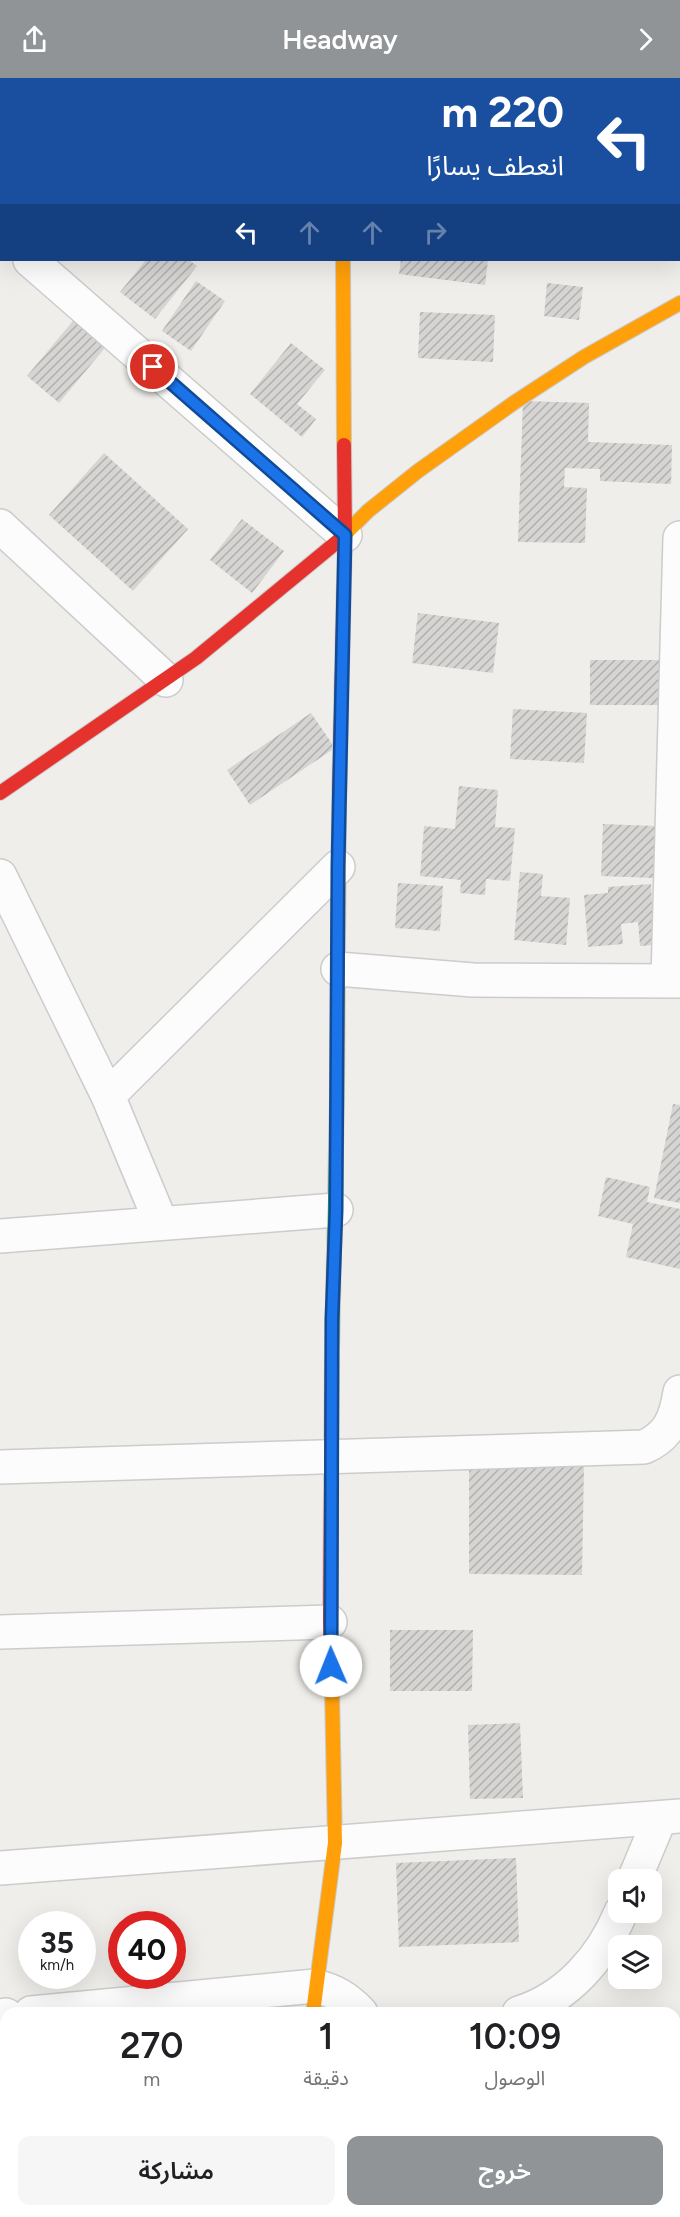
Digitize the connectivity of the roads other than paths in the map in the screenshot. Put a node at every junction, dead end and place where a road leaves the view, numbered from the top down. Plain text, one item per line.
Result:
1 (31, 261) edge
2 (343, 261) edge
3 (680, 303) edge
4 (0, 526) edge
5 (345, 535) junction
6 (680, 538) edge
7 (166, 680) junction
8 (0, 793) edge
9 (338, 867) junction
10 (0, 876) edge
11 (338, 969) junction
12 (674, 980) edge
13 (108, 1096) junction
14 (336, 1210) junction
15 (161, 1223) junction
16 (0, 1236) edge
17 (680, 1392) edge
18 (331, 1457) junction
19 (0, 1467) edge
20 (330, 1622) junction
21 (0, 1632) edge
22 (670, 1817) edge
23 (335, 1843) junction
24 (0, 1868) edge
25 (640, 1869) edge
26 (616, 1923) edge
27 (314, 2000) edge
28 (162, 2007) edge
29 (355, 2007) edge
30 (532, 2007) edge

1 - 5 street
2 - 5 street
3 - 5 street
4 - 7 street
5 - 7 street
5 - 9 street
6 - 12 street
7 - 8 street
9 - 11 street
9 - 13 street
10 - 13 street
11 - 12 street
11 - 14 street
13 - 15 street
14 - 15 street
14 - 18 street
15 - 16 street
17 - 18 street
18 - 19 street
18 - 20 street
20 - 21 street
20 - 23 street
22 - 23 street
22 - 25 street
23 - 24 street
23 - 27 street
26 - 30 street
27 - 28 street
27 - 29 street

